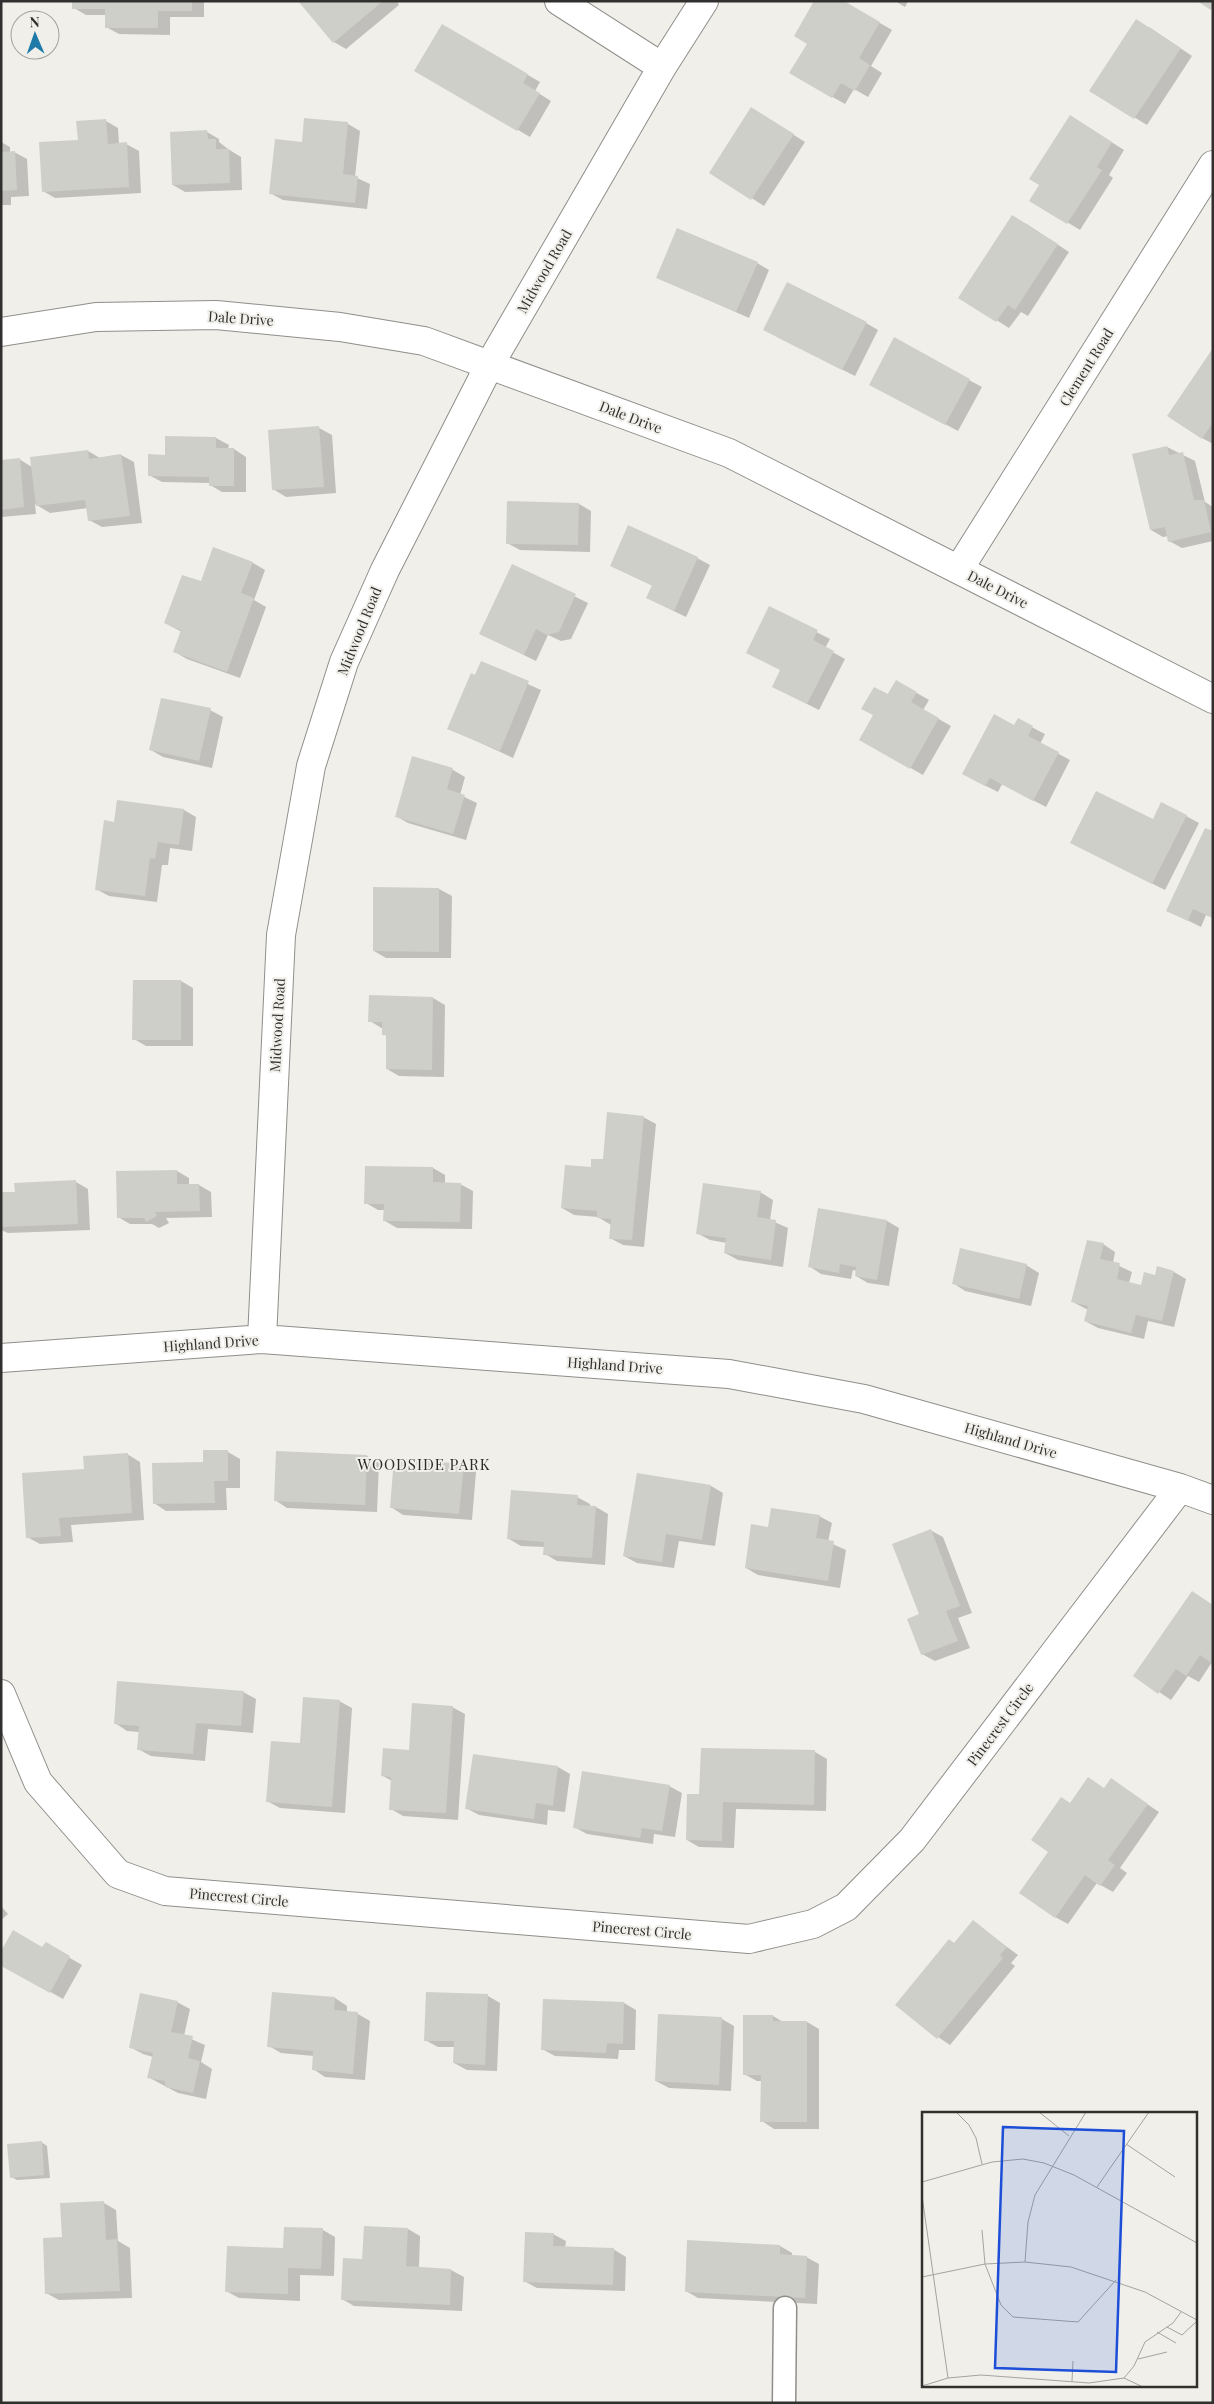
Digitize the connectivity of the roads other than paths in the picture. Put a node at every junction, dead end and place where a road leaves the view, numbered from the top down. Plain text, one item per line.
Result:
1 (559, 1) edge
2 (704, 1) edge
3 (662, 67) junction
4 (1213, 165) edge
5 (1, 332) edge
6 (490, 364) junction
7 (959, 569) junction
8 (1213, 699) edge
9 (262, 1339) junction
10 (1, 1358) edge
11 (1180, 1488) junction
12 (1213, 1500) edge
13 (1, 1694) edge
14 (785, 2308) dead end
15 (784, 2403) edge

1 - 3 street
2 - 3 street, Midwood Road
3 - 6 street, Midwood Road
4 - 7 street, Clement Road
5 - 6 street, Dale Drive
6 - 7 street, Dale Drive
6 - 9 street, Midwood Road
7 - 8 street, Dale Drive
9 - 10 street, Highland Drive
9 - 11 street, Highland Drive
11 - 12 street, Highland Drive
11 - 13 street, Pinecrest Circle
14 - 15 lane

